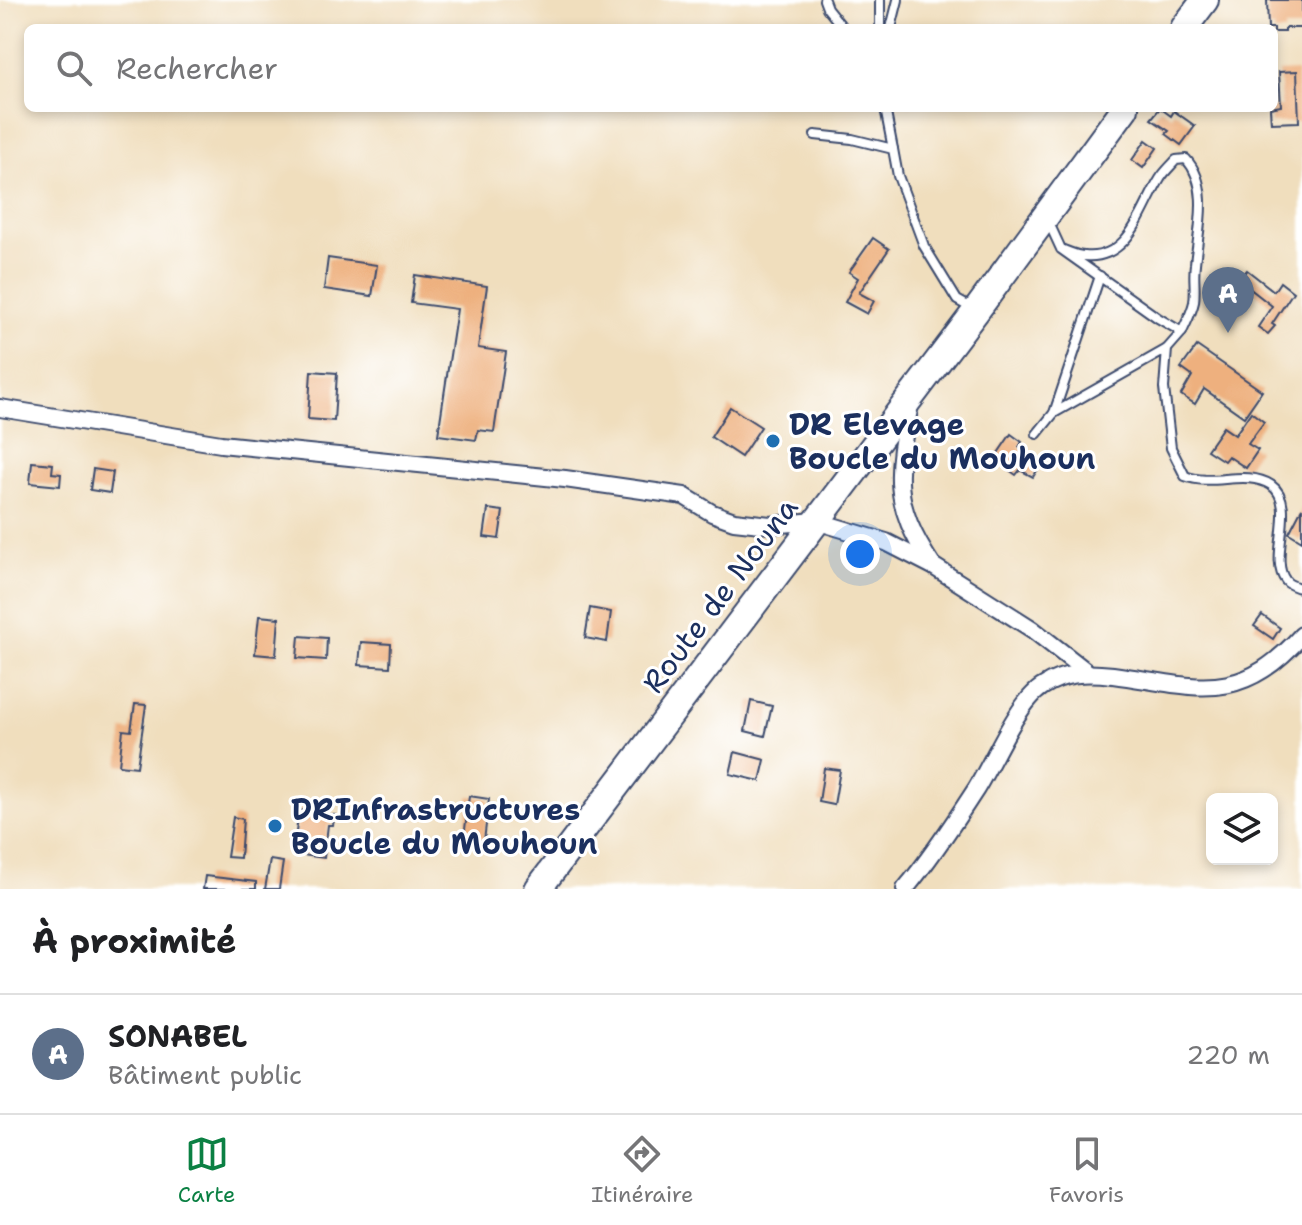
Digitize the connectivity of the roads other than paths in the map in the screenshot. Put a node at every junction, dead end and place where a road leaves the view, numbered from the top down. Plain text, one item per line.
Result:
1 (824, 0) edge
2 (880, 0) edge
3 (898, 0) edge
4 (1205, 0) edge
5 (840, 24) edge
6 (880, 24) edge
7 (892, 24) edge
8 (1187, 24) edge
9 (886, 112) edge
10 (1122, 112) edge
11 (815, 135) dead end
12 (893, 149) junction
13 (1046, 216) junction
14 (1061, 249) junction
15 (1100, 276) junction
16 (976, 311) junction
17 (1182, 332) junction
18 (1167, 349) junction
19 (912, 394) junction
20 (0, 408) edge
21 (1054, 413) junction
22 (1037, 434) dead end
23 (816, 521) junction
24 (933, 566) junction
25 (1302, 589) edge
26 (1302, 635) edge
27 (1087, 672) junction
28 (538, 889) edge
29 (905, 889) edge

1 - 5 lane
2 - 6 lane
3 - 7 lane
4 - 8 main road
9 - 12 lane
10 - 13 main road, Route de Nouna
11 - 12 lane
12 - 16 lane
13 - 14 lane
13 - 16 main road, Route de Nouna
14 - 15 lane
14 - 17 lane
15 - 17 lane
15 - 21 lane
16 - 19 main road, Route de Nouna
17 - 18 lane
18 - 21 lane
18 - 25 lane
19 - 23 main road, Route de Nouna
19 - 24 street
20 - 23 street
21 - 22 lane
23 - 24 street
23 - 28 main road, Route de Nouna
24 - 27 street
26 - 27 street
27 - 29 street

